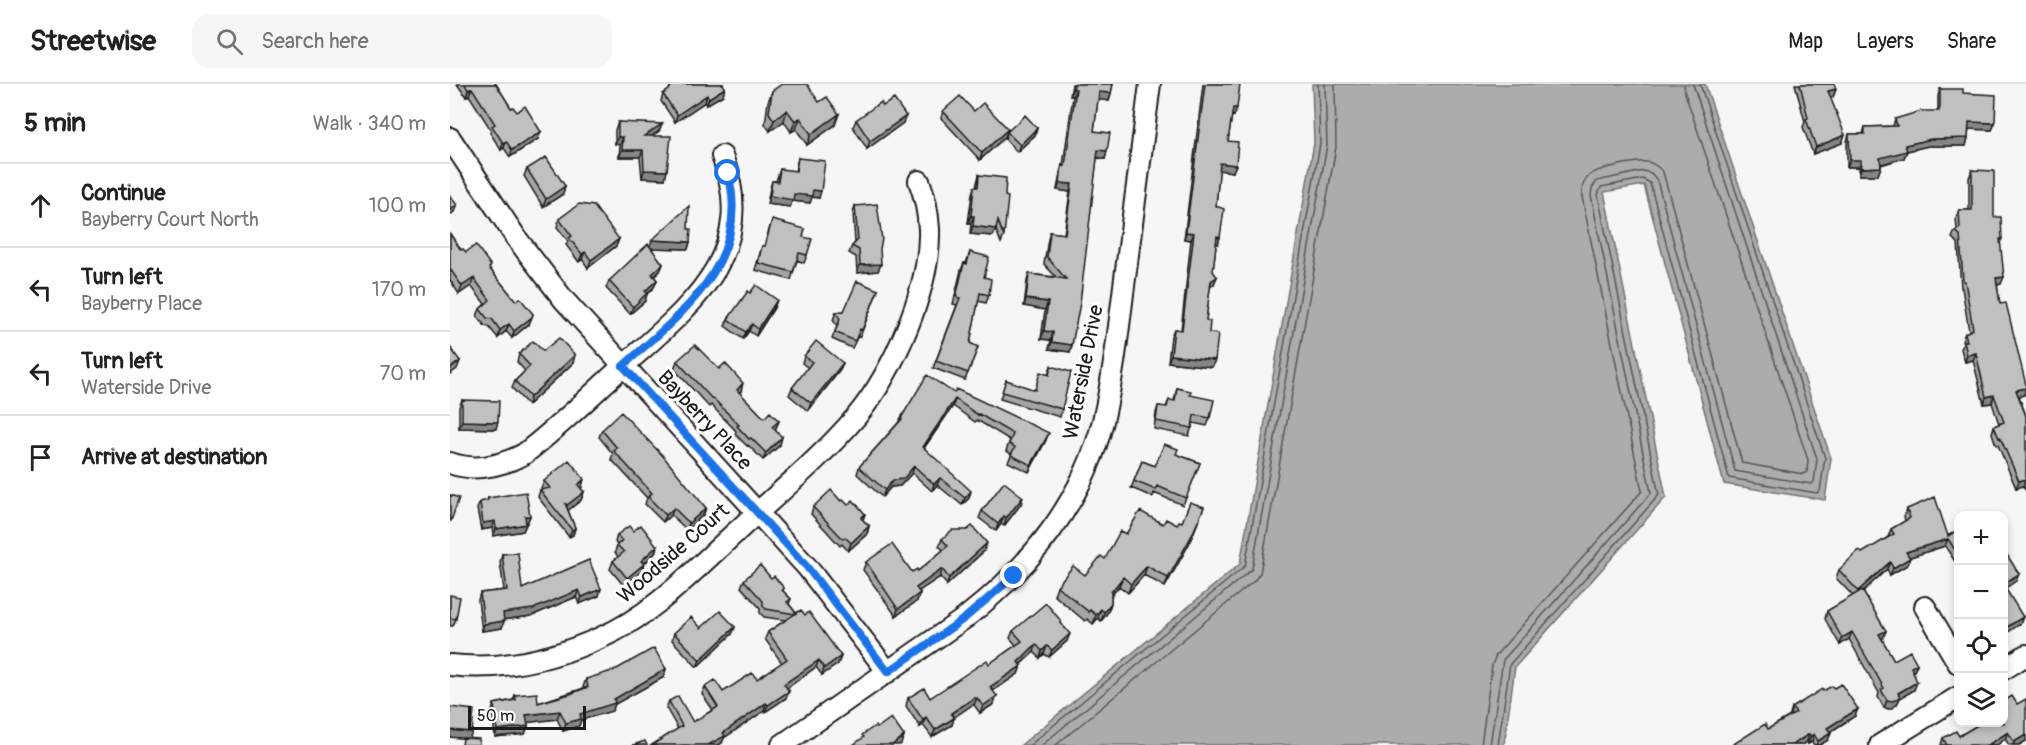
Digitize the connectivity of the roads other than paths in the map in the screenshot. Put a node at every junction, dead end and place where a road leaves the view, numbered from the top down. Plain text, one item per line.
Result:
1 (1149, 84) edge
2 (450, 138) edge
3 (722, 156) dead end
4 (919, 181) dead end
5 (623, 366) junction
6 (450, 462) edge
7 (758, 513) junction
8 (1925, 607) dead end
9 (1954, 655) edge
10 (2026, 655) edge
11 (450, 665) edge
12 (2008, 666) edge
13 (888, 672) junction
14 (1954, 700) edge
15 (782, 745) edge
16 (1880, 745) edge

1 - 13 street, Waterside Drive
2 - 5 street, Bayberry Place
3 - 5 street
4 - 7 street, Woodside Court
5 - 6 street
5 - 7 street, Bayberry Place
7 - 11 street, Woodside Court
7 - 13 street, Bayberry Place
8 - 9 street
10 - 12 street
13 - 15 street, Waterside Drive
14 - 16 street

